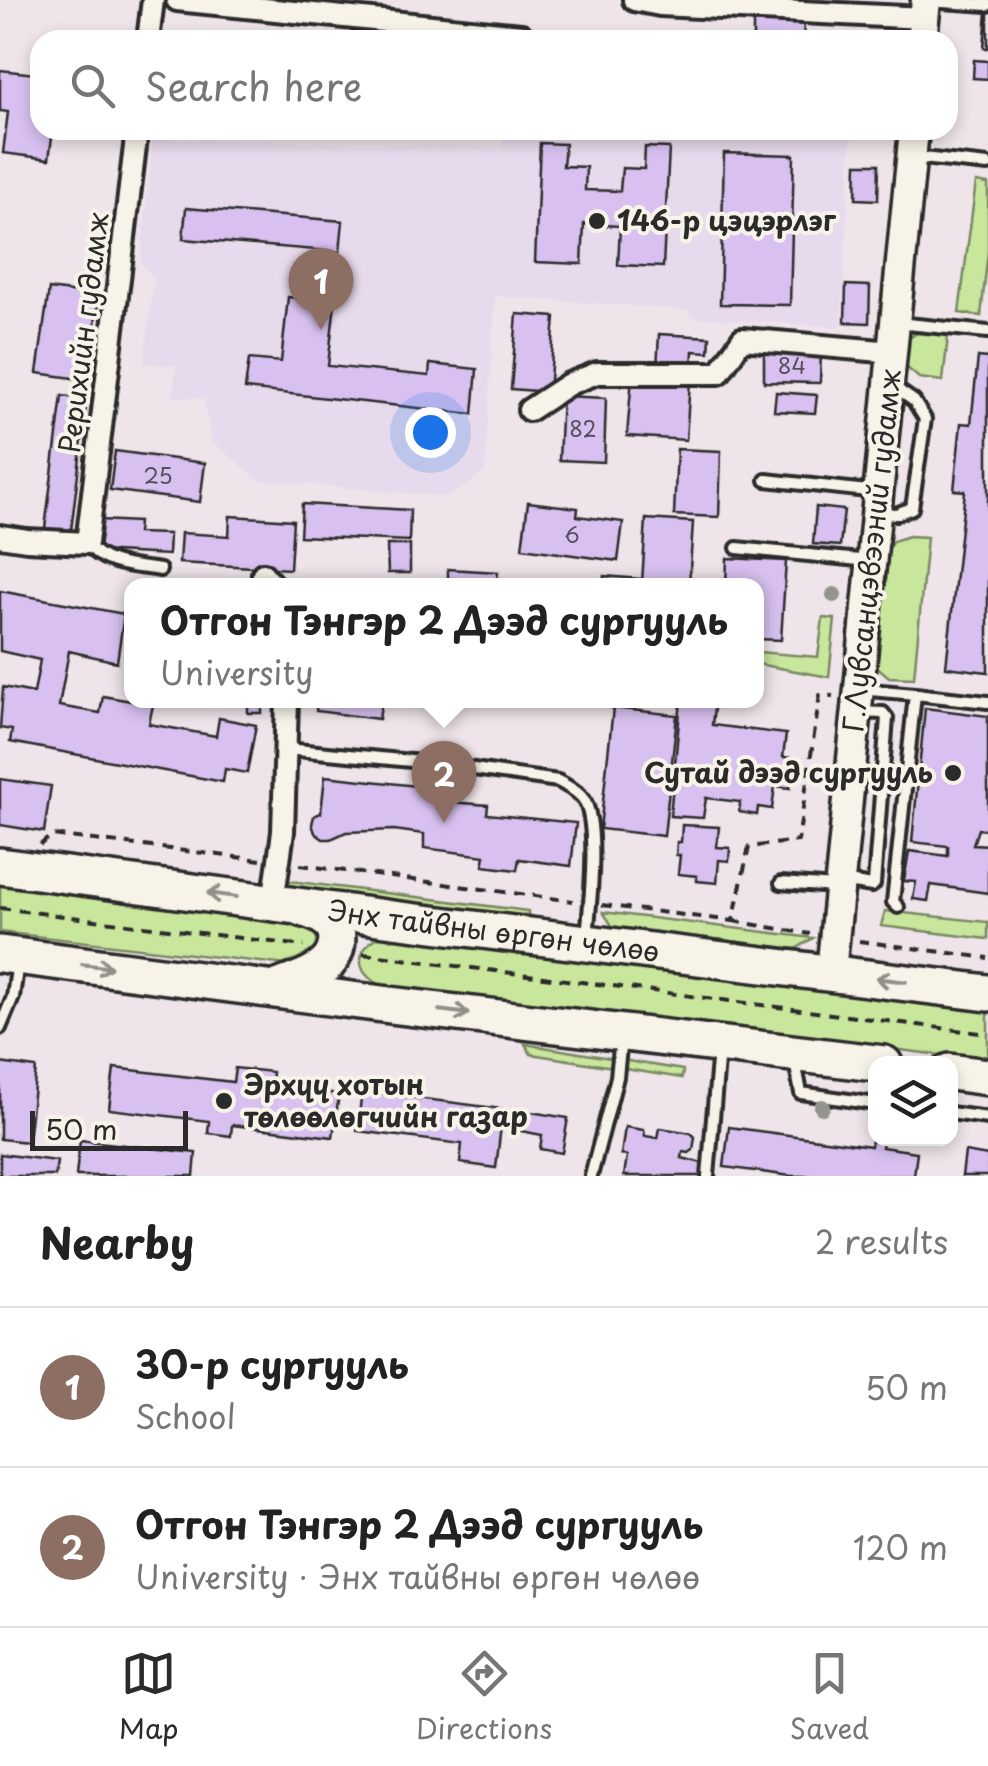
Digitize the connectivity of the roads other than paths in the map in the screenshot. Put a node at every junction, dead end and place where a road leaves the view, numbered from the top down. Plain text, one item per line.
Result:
1 (153, 0) edge
2 (177, 0) edge
3 (634, 0) edge
4 (988, 5) edge
5 (924, 15) edge
6 (149, 30) edge
7 (472, 30) edge
8 (136, 140) edge
9 (913, 144) edge
10 (988, 165) edge
11 (896, 323) junction
12 (988, 332) edge
13 (892, 352) junction
14 (890, 383) junction
15 (529, 410) dead end
16 (766, 480) dead end
17 (877, 503) junction
18 (0, 536) edge
19 (87, 543) junction
20 (737, 548) dead end
21 (871, 561) junction
22 (160, 570) dead end
23 (915, 694) junction
24 (857, 700) junction
25 (988, 702) edge
26 (288, 708) edge
27 (286, 748) junction
28 (0, 866) edge
29 (781, 883) dead end
30 (839, 884) junction
31 (284, 904) junction
32 (898, 907) dead end
33 (393, 919) junction
34 (586, 942) junction
35 (342, 951) junction
36 (10, 955) edge
37 (831, 972) junction
38 (278, 989) junction
39 (988, 992) edge
40 (390, 1005) junction
41 (0, 1028) edge
42 (622, 1032) junction
43 (720, 1043) junction
44 (798, 1052) junction
45 (868, 1062) edge
46 (958, 1073) edge
47 (988, 1077) edge
48 (868, 1103) edge
49 (958, 1115) edge
50 (988, 1118) edge
51 (591, 1176) edge
52 (708, 1176) edge

1 - 6 street
2 - 7 street
3 - 5 street
4 - 5 lane
8 - 19 street, Рерихийн гудамж
9 - 10 lane
9 - 11 street, Г.Лувсанцэвээний гудамж
11 - 12 lane
11 - 13 street, Г.Лувсанцэвээний гудамж
13 - 14 street, Г.Лувсанцэвээний гудамж
13 - 15 street
14 - 17 street, Г.Лувсанцэвээний гудамж
14 - 17 lane
16 - 17 lane
17 - 21 street, Г.Лувсанцэвээний гудамж
18 - 19 street
19 - 22 lane
20 - 21 lane
21 - 24 street, Г.Лувсанцэвээний гудамж
23 - 24 lane
23 - 25 lane
23 - 32 lane
24 - 30 street, Г.Лувсанцэвээний гудамж
26 - 27 street
27 - 31 street
27 - 34 lane
31 -> 28 highway, Энх тайвны өргөн чөлөө
29 - 30 lane
30 - 37 street, Г.Лувсанцэвээний гудамж
31 - 33 highway, Энх тайвны өргөн чөлөө
31 - 35 highway
33 - 34 highway, Энх тайвны өргөн чөлөө
33 - 35 highway
34 - 37 highway, Энх тайвны өргөн чөлөө
35 - 38 highway
35 - 40 highway
36 -> 38 highway
36 - 41 lane
39 -> 37 highway, Энх тайвны өргөн чөлөө
38 - 40 highway
40 -> 42 highway
42 - 43 highway
42 - 51 lane
43 - 44 highway
43 - 52 lane
44 - 45 highway
44 - 48 lane
46 - 47 highway
49 - 50 lane

